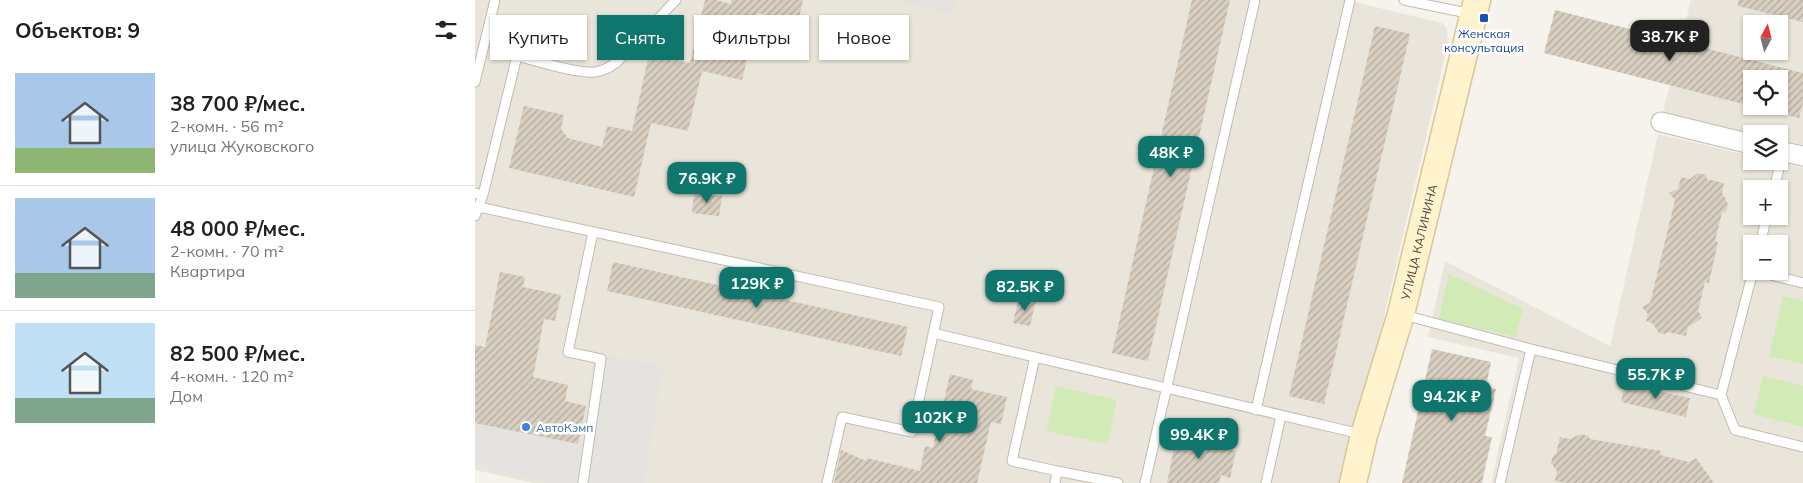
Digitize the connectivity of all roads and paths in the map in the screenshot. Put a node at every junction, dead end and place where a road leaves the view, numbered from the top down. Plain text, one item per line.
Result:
1 (495, 0) edge
2 (676, 0) edge
3 (1255, 0) edge
4 (1350, 0) edge
5 (1404, 0) edge
6 (1475, 7) edge
7 (475, 82) edge
8 (1661, 122) dead end
9 (1743, 142) edge
10 (1793, 153) edge
11 (1779, 180) edge
12 (479, 194) edge
13 (479, 207) junction
14 (475, 216) edge
15 (593, 232) junction
16 (1788, 279) edge
17 (1752, 280) edge
18 (1803, 283) edge
19 (1401, 314) junction
20 (933, 333) junction
21 (1531, 349) junction
22 (1035, 357) junction
23 (1166, 389) junction
24 (1721, 395) junction
25 (1256, 410) junction
26 (1281, 416) junction
27 (1364, 435) junction
28 (1803, 447) edge
29 (1057, 471) junction
30 (583, 483) edge
31 (827, 483) edge
32 (1055, 483) edge
33 (1117, 483) edge
34 (1145, 483) edge
35 (1266, 483) edge
36 (1353, 483) edge
37 (1500, 483) edge

1 - 7 lane
2 - 12 lane
3 - 23 lane
4 - 25 lane
5 - 6 lane
6 - 19 street, УЛИЦА КАЛИНИНА
8 - 9 street
10 - 11 lane
12 - 13 lane
13 - 14 lane
13 - 15 lane
15 - 20 lane
15 - 30 lane
16 - 18 lane
17 - 24 lane
19 - 21 lane
19 - 27 street, УЛИЦА КАЛИНИНА
20 - 22 lane
20 - 31 lane
21 - 24 lane
21 - 37 lane
22 - 23 lane
22 - 29 lane
23 - 25 lane
23 - 34 lane
24 - 28 lane
25 - 26 lane
26 - 27 lane
26 - 35 lane
27 - 36 street, УЛИЦА КАЛИНИНА
29 - 32 lane
29 - 33 lane

